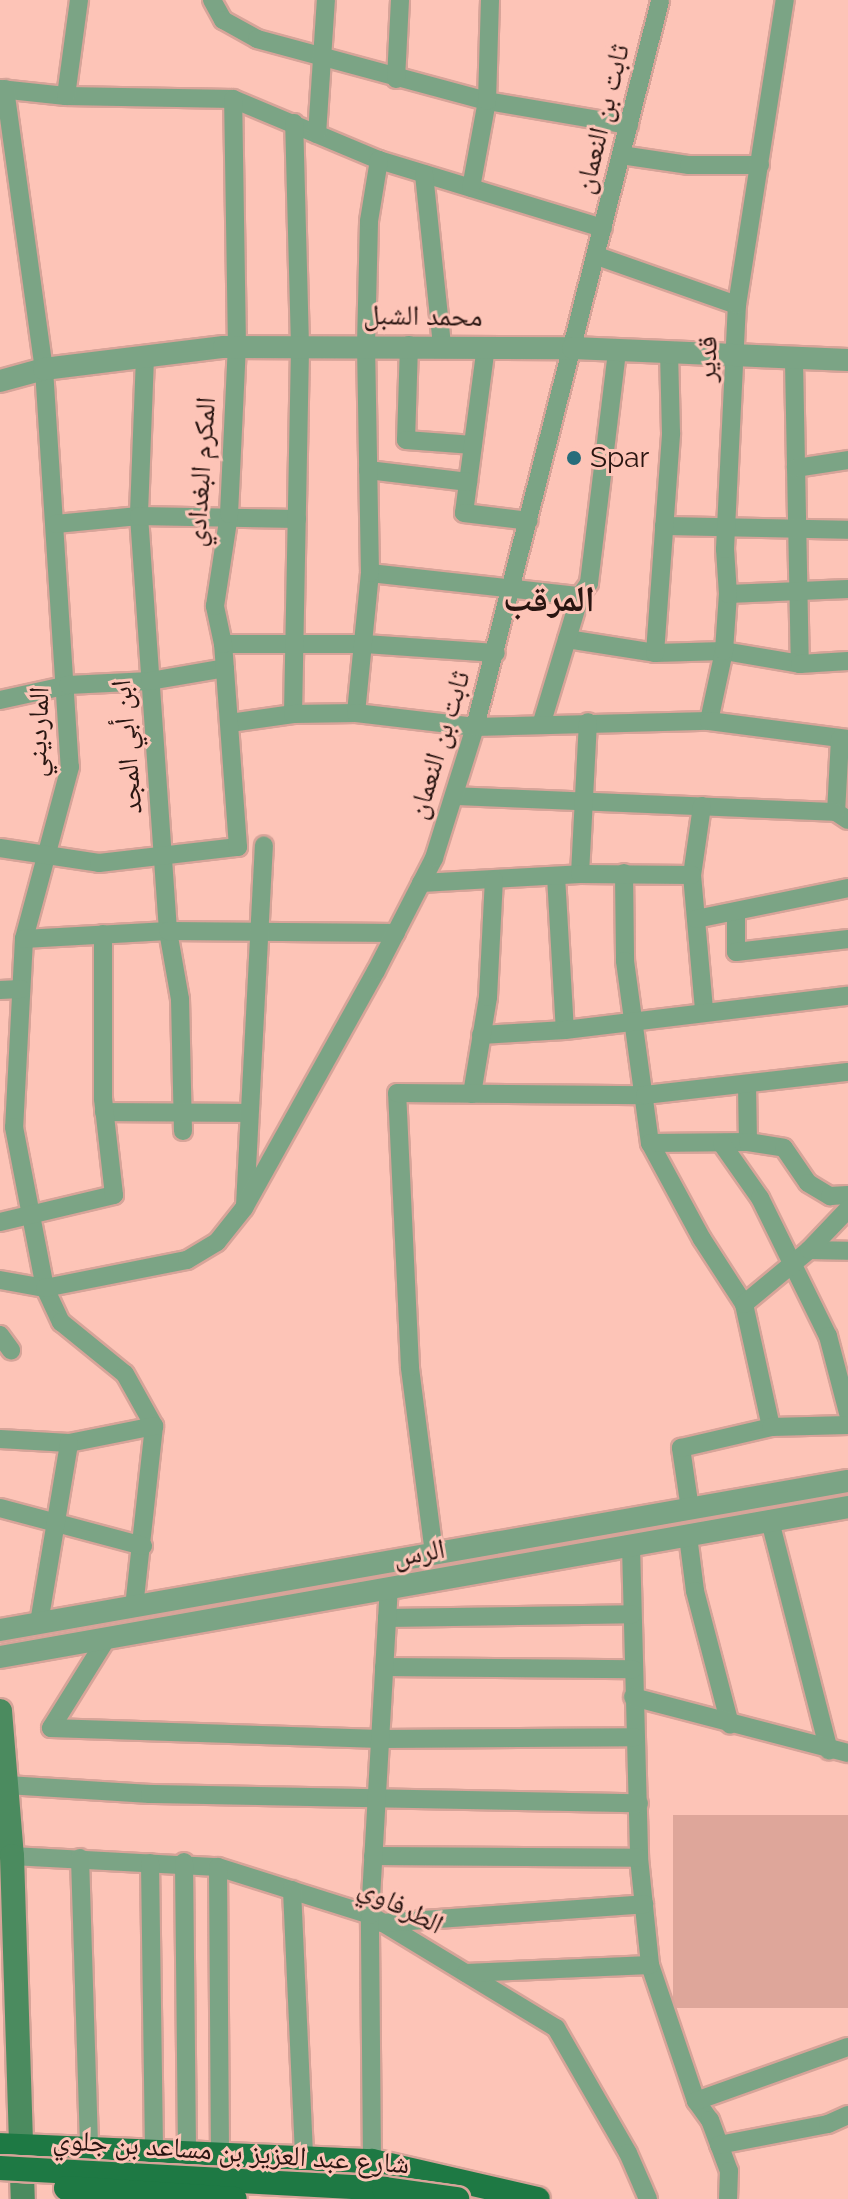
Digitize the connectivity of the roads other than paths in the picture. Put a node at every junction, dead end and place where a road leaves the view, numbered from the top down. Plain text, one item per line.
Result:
1 (79, 0) edge
2 (212, 0) edge
3 (326, 0) edge
4 (400, 0) edge
5 (490, 0) edge
6 (658, 0) edge
7 (785, 0) edge
8 (323, 54) junction
9 (396, 79) junction
10 (2, 89) edge
11 (66, 96) junction
12 (233, 99) junction
13 (487, 101) junction
14 (294, 123) junction
15 (629, 125) junction
16 (317, 134) junction
17 (7, 153) edge
18 (621, 155) junction
19 (379, 160) junction
20 (760, 165) junction
21 (424, 174) junction
22 (471, 188) junction
23 (603, 228) junction
24 (597, 256) junction
25 (737, 305) junction
26 (366, 345) junction
27 (409, 345) junction
28 (442, 345) junction
29 (300, 346) junction
30 (486, 346) junction
31 (237, 347) junction
32 (573, 348) junction
33 (617, 350) junction
34 (669, 352) junction
35 (736, 355) junction
36 (145, 357) junction
37 (848, 360) edge
38 (794, 361) junction
39 (44, 369) junction
40 (0, 381) edge
41 (473, 445) junction
42 (848, 460) edge
43 (796, 468) junction
44 (368, 470) junction
45 (468, 482) junction
46 (229, 514) junction
47 (139, 516) junction
48 (297, 519) junction
49 (529, 521) junction
50 (56, 524) junction
51 (664, 526) junction
52 (797, 527) junction
53 (848, 530) edge
54 (726, 531) junction
55 (370, 573) junction
56 (513, 585) junction
57 (848, 589) edge
58 (799, 593) junction
59 (728, 594) junction
60 (580, 596) junction
61 (567, 639) junction
62 (223, 644) junction
63 (294, 644) junction
64 (365, 644) junction
65 (724, 651) junction
66 (496, 653) junction
67 (655, 653) junction
68 (848, 661) edge
69 (800, 664) junction
70 (225, 668) junction
71 (150, 681) junction
72 (68, 685) junction
73 (0, 700) edge
74 (356, 713) junction
75 (293, 714) junction
76 (709, 721) junction
77 (542, 722) junction
78 (588, 722) junction
79 (230, 723) junction
80 (475, 727) junction
81 (844, 739) edge
82 (454, 796) junction
83 (581, 802) junction
84 (702, 806) junction
85 (842, 816) edge
86 (264, 845) dead end
87 (0, 848) edge
88 (163, 856) junction
89 (47, 858) junction
90 (624, 873) junction
91 (580, 874) junction
92 (692, 875) junction
93 (556, 876) junction
94 (494, 880) junction
95 (421, 883) junction
96 (848, 888) edge
97 (736, 914) junction
98 (696, 919) junction
99 (168, 931) junction
100 (396, 933) junction
101 (103, 934) junction
102 (261, 934) junction
103 (24, 939) junction
104 (848, 939) edge
105 (21, 989) junction
106 (0, 990) edge
107 (848, 996) edge
108 (704, 1010) junction
109 (637, 1020) junction
110 (565, 1030) junction
111 (481, 1035) junction
112 (848, 1072) edge
113 (747, 1085) junction
114 (472, 1094) junction
115 (645, 1095) junction
116 (104, 1112) junction
117 (182, 1112) junction
118 (249, 1113) junction
119 (183, 1131) dead end
120 (748, 1142) junction
121 (650, 1143) junction
122 (722, 1144) junction
123 (848, 1195) edge
124 (244, 1208) junction
125 (848, 1209) edge
126 (30, 1216) junction
127 (0, 1222) edge
128 (809, 1250) junction
129 (848, 1251) edge
130 (793, 1262) junction
131 (0, 1280) edge
132 (45, 1288) junction
133 (744, 1304) junction
134 (848, 1413) edge
135 (848, 1425) edge
136 (154, 1426) junction
137 (771, 1427) junction
138 (0, 1439) edge
139 (69, 1443) junction
140 (848, 1481) edge
141 (848, 1507) edge
142 (0, 1508) edge
143 (690, 1509) junction
144 (770, 1521) junction
145 (59, 1523) junction
146 (688, 1536) junction
147 (143, 1546) junction
148 (631, 1546) junction
149 (434, 1553) junction
150 (389, 1588) junction
151 (134, 1606) junction
152 (632, 1614) junction
153 (387, 1618) junction
154 (39, 1623) junction
155 (0, 1630) edge
156 (107, 1638) junction
157 (0, 1657) edge
158 (384, 1667) junction
159 (633, 1669) junction
160 (633, 1697) junction
161 (0, 1711) edge
162 (730, 1724) junction
163 (635, 1737) junction
164 (380, 1739) junction
165 (829, 1751) junction
166 (848, 1753) edge
167 (7, 1785) junction
168 (377, 1795) junction
169 (639, 1803) junction
170 (12, 1856) junction
171 (373, 1856) junction
172 (80, 1858) junction
173 (639, 1858) junction
174 (184, 1862) junction
175 (150, 1863) junction
176 (218, 1867) junction
177 (292, 1890) junction
178 (644, 1904) junction
179 (376, 1919) junction
180 (650, 1965) junction
181 (466, 1973) junction
182 (848, 2047) edge
183 (696, 2101) junction
184 (848, 2115) edge
185 (11, 2144) edge
186 (719, 2145) junction
187 (89, 2148) junction
188 (154, 2152) junction
189 (187, 2154) junction
190 (220, 2155) junction
191 (304, 2158) junction
192 (372, 2161) junction
193 (0, 2168) edge
194 (0, 2183) edge
195 (23, 2199) edge
196 (235, 2199) edge
197 (457, 2199) edge
198 (538, 2199) edge
199 (648, 2199) edge
200 (728, 2199) edge

1 - 11 street
2 - 8 street
3 - 8 street
4 - 9 street
5 - 13 street
6 - 15 street, ثابت بن النعمان
7 - 20 street, قدير
8 - 9 street
8 - 16 street
9 - 13 street
10 - 11 street
10 - 17 street, المارديني
11 - 12 street
12 - 14 street
12 - 31 street, المكرم البغدادي
13 - 15 street
13 - 22 street
14 - 16 street
14 - 29 street
15 - 18 street, ثابت بن النعمان
16 - 19 street
17 - 39 street, المارديني
18 - 20 street
18 - 23 street, ثابت بن النعمان
19 - 21 street
19 - 26 street
20 - 25 street, قدير
21 - 22 street
21 - 28 street
22 - 23 street
23 - 24 street, ثابت بن النعمان
24 - 25 street
24 - 32 street, ثابت بن النعمان
25 - 35 street, قدير
26 - 27 street, محمد الشبل
26 - 29 street, محمد الشبل
26 - 44 street
27 - 28 street, محمد الشبل
27 - 41 street
28 - 30 street, محمد الشبل
29 - 31 street, محمد الشبل
29 - 48 street
30 - 32 street, محمد الشبل
30 - 41 street
31 - 36 street, محمد الشبل
31 - 46 street, المكرم البغدادي
32 - 33 street, محمد الشبل
32 - 49 street, ثابت بن النعمان
33 - 34 street, محمد الشبل
33 - 60 street
34 - 35 street, محمد الشبل
34 - 51 street
35 - 38 street, محمد الشبل
35 - 54 street, قدير
36 - 39 street, محمد الشبل
36 - 47 street, ابن أبي المجد
37 - 38 street, محمد الشبل
38 - 43 street
39 - 40 street, محمد الشبل
39 - 50 street, المارديني
41 - 45 street
42 - 43 street
43 - 52 street
44 - 45 street
44 - 55 street
45 - 49 street
46 - 47 street
46 - 48 street
46 - 62 street, المكرم البغدادي
47 - 50 street
47 - 71 street, ابن أبي المجد
48 - 63 street
49 - 56 street, ثابت بن النعمان
50 - 72 street, المارديني
51 - 54 street
51 - 67 street
52 - 53 street
52 - 54 street
52 - 58 street
54 - 59 street, قدير
55 - 56 street
55 - 64 street
56 - 60 street
56 - 66 street, ثابت بن النعمان
57 - 58 street
58 - 59 street
58 - 69 street
59 - 65 street, قدير
60 - 61 street
61 - 67 street
61 - 77 street
62 - 63 street
62 - 70 street, المكرم البغدادي
63 - 64 street
63 - 75 street
64 - 66 street
64 - 74 street
65 - 67 street
65 - 69 street
65 - 76 street, قدير
66 - 80 street, ثابت بن النعمان
68 - 69 street
70 - 71 street
70 - 79 street, المكرم البغدادي
71 - 72 street
71 - 88 street, ابن أبي المجد
72 - 73 street
72 - 89 street, المارديني
74 - 75 street
74 - 80 street
75 - 79 street
76 - 78 street
76 - 81 street
77 - 78 street
77 - 80 street
78 - 83 street
79 - 88 street, المكرم البغدادي
80 - 82 street, ثابت بن النعمان
81 - 85 street
82 - 83 street
82 - 95 street, ثابت بن النعمان
83 - 84 street
83 - 91 street
84 - 85 street
84 - 92 street
86 - 102 street
87 - 89 street
88 - 89 street
88 - 99 street, ابن أبي المجد
89 - 103 street, المارديني
90 - 91 street
90 - 92 street
90 - 109 street
91 - 93 street
92 - 98 street
93 - 94 street
93 - 110 street
94 - 95 street
94 - 111 street
95 - 100 street, ثابت بن النعمان
96 - 97 street
97 - 98 street
97 - 104 street
98 - 108 street
99 - 101 street
99 - 102 street
99 - 117 street, ابن أبي المجد
100 - 102 street
100 - 124 street, ثابت بن النعمان
101 - 103 street
101 - 116 street
102 - 118 street
103 - 105 street, المارديني
105 - 106 street
105 - 126 street, المارديني
107 - 108 street
108 - 109 street
109 - 110 street
109 - 115 street
110 - 111 street
111 - 114 street
112 - 113 street
113 - 115 street
113 - 120 street
114 - 115 street
114 - 149 street
115 - 121 street
116 - 117 street
116 - 126 street
117 - 118 street
117 - 119 street, ابن أبي المجد
118 - 124 street
120 - 122 street
120 - 123 street
121 - 122 street
121 - 133 street
122 - 130 street
124 - 132 street, ثابت بن النعمان
125 - 128 street
126 - 127 street
126 - 132 street, المارديني
128 - 129 street
128 - 130 street
130 - 133 street
130 - 134 street
131 - 132 street, ثابت بن النعمان
132 - 136 street, المارديني
133 - 137 street
135 - 137 street
136 - 139 street
136 - 147 street
137 - 143 street
138 - 139 street
139 - 145 street
140 - 143 street, الرس
141 - 144 street, الرس
142 - 145 street
143 - 149 street, الرس
144 - 146 street, الرس
144 - 165 street
145 - 147 street
145 - 154 street
146 - 148 street, الرس
146 - 162 street
147 - 151 street
148 - 150 street, الرس
148 - 152 street
149 - 151 street, الرس
150 - 153 street
150 - 156 street, الرس
151 - 154 street, الرس
152 - 153 street
152 - 159 street
153 - 158 street
154 - 155 street, الرس
156 - 157 street, الرس
156 - 164 street
158 - 159 street
158 - 164 street
159 - 160 street
160 - 162 street
160 - 163 street
161 - 167 main road
162 - 165 street
163 - 164 street
163 - 169 street
164 - 168 street
165 - 166 street
167 - 168 street
167 - 170 main road
168 - 169 street
168 - 171 street
169 - 173 street
170 - 172 street, الطرفاوي
170 - 185 main road
171 - 173 street
171 - 179 street
172 - 175 street, الطرفاوي
172 - 187 street
173 - 178 street
174 - 175 street, الطرفاوي
174 - 176 street, الطرفاوي
174 - 189 street
175 - 188 street
176 - 177 street, الطرفاوي
176 - 190 street
177 - 179 street, الطرفاوي
177 - 191 street
178 - 179 street
178 - 180 street
179 - 181 street, الطرفاوي
179 - 192 street
180 - 181 street
180 - 183 street
181 - 199 street, الطرفاوي
182 - 183 street
183 - 186 street
184 - 186 street
185 - 187 main road
185 - 195 main road
186 - 200 street
187 - 188 main road
188 - 189 main road
189 - 190 main road
190 - 191 main road
191 - 192 main road
192 - 198 main road
193 - 197 main road, شارع عبد العزيز بن مساعد بن جلوي, bridge
194 - 196 main road, شارع عبد العزيز بن مساعد بن جلوي, bridge

